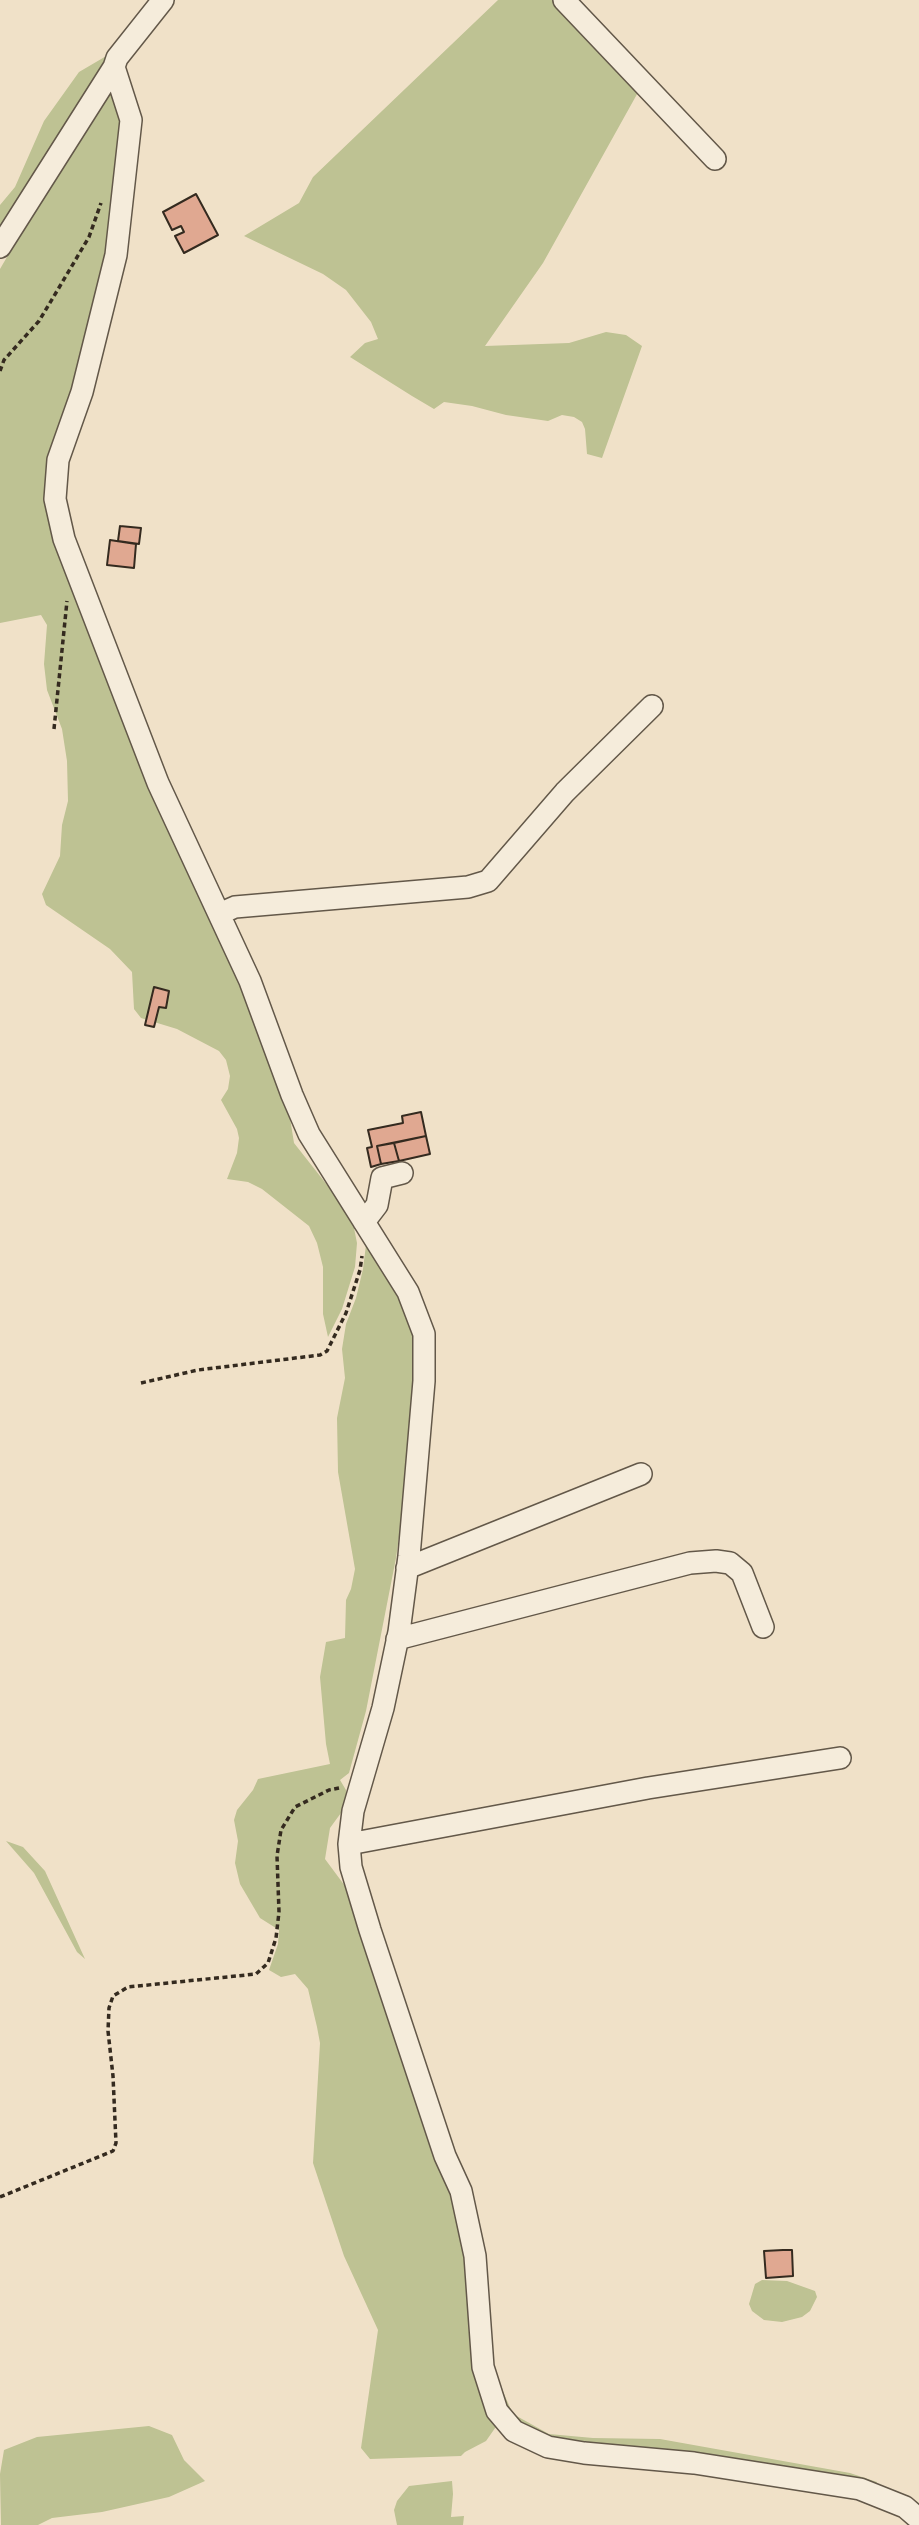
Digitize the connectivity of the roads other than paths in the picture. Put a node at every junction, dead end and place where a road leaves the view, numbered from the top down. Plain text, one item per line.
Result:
1 (163, 0) edge
2 (564, 0) edge
3 (115, 63) junction
4 (715, 159) dead end
5 (0, 247) edge
6 (652, 706) dead end
7 (219, 914) junction
8 (402, 1173) dead end
9 (364, 1222) junction
10 (641, 1474) dead end
11 (407, 1568) junction
12 (763, 1626) dead end
13 (397, 1639) junction
14 (839, 1758) dead end
15 (349, 1844) junction
16 (919, 2519) edge

1 - 3 street
2 - 4 street
3 - 5 street
3 - 7 street
6 - 7 street
7 - 9 street
8 - 9 street
9 - 11 street
10 - 11 street
11 - 13 street
12 - 13 street
13 - 15 street
14 - 15 street
15 - 16 street

